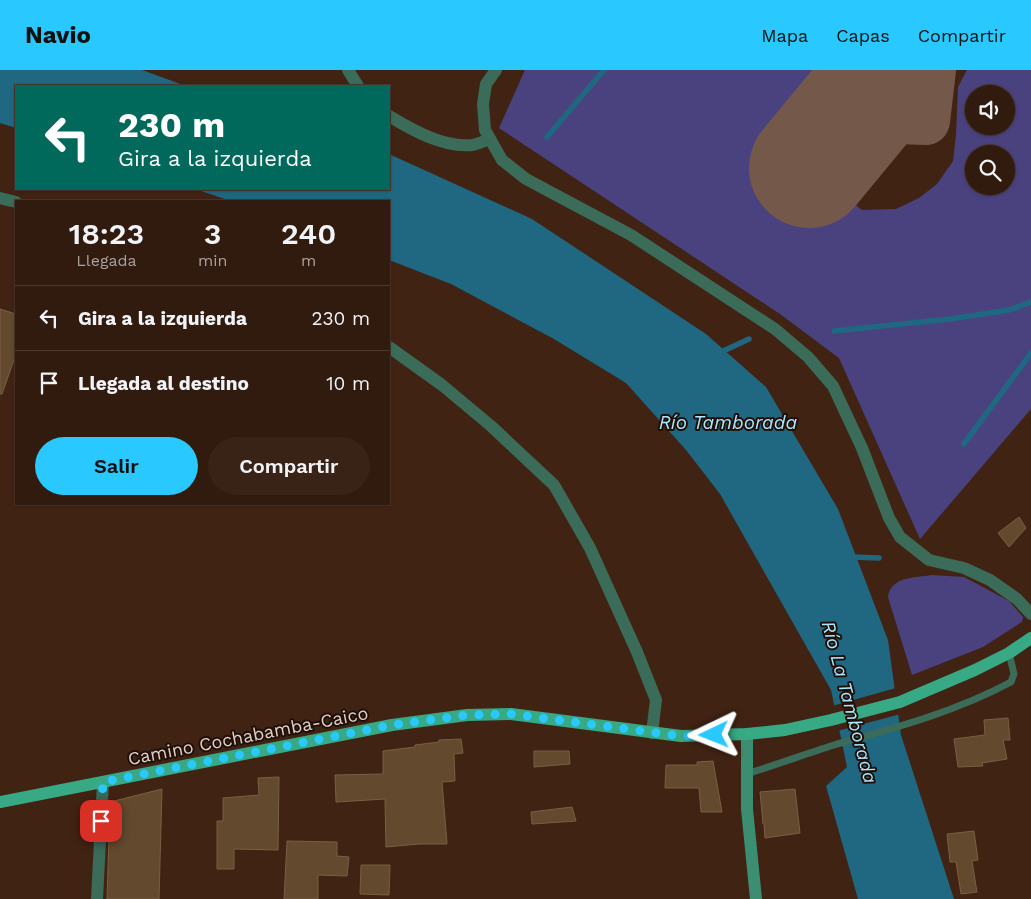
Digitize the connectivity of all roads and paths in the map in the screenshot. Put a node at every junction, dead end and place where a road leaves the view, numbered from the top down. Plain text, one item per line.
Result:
1 (348, 70) edge
2 (496, 70) edge
3 (357, 85) edge
4 (390, 117) edge
5 (490, 139) junction
6 (0, 198) edge
7 (15, 202) edge
8 (390, 348) edge
9 (1031, 614) edge
10 (1031, 638) edge
11 (1009, 653) junction
12 (652, 732) junction
13 (747, 734) junction
14 (746, 774) junction
15 (103, 782) junction
16 (0, 802) edge
17 (96, 899) edge
18 (756, 899) edge

1 - 3 street
2 - 5 street
4 - 5 street
5 - 9 street
6 - 7 street
8 - 12 street
10 - 11 main road, Camino Cochabamba-Caico
11 - 13 main road, Camino Cochabamba-Caico
11 - 14 lane
12 - 13 main road, Camino Cochabamba-Caico
12 - 15 main road, Camino Cochabamba-Caico
13 - 14 main road
14 - 18 main road
15 - 16 main road, Camino Cochabamba-Caico
15 - 17 street

